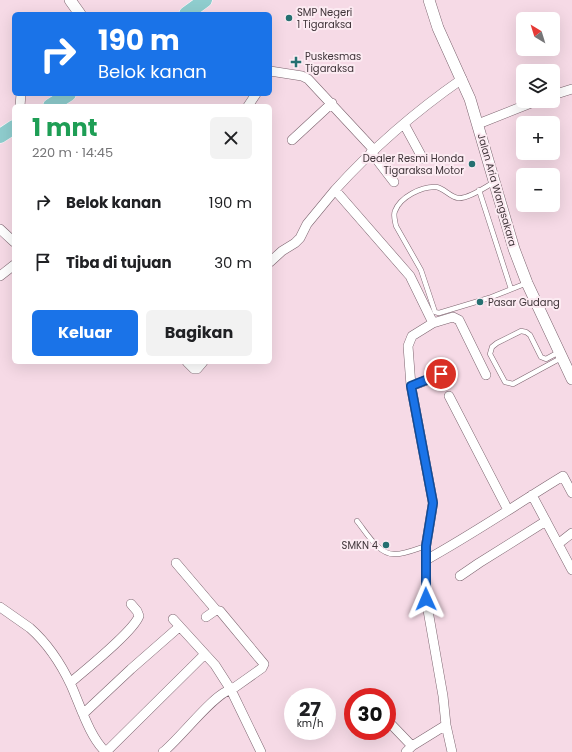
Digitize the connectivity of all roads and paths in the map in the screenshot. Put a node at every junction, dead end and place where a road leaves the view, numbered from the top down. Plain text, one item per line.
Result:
1 (70, 0) edge
2 (205, 0) edge
3 (428, 0) edge
4 (79, 12) edge
5 (189, 12) edge
6 (272, 71) edge
7 (462, 79) junction
8 (572, 89) edge
9 (560, 93) edge
10 (66, 96) edge
11 (332, 103) junction
12 (53, 104) edge
13 (518, 108) edge
14 (404, 124) junction
15 (478, 124) junction
16 (12, 128) edge
17 (0, 136) edge
18 (292, 140) dead end
19 (372, 151) junction
20 (423, 159) dead end
21 (394, 182) dead end
22 (494, 182) junction
23 (335, 190) junction
24 (479, 190) junction
25 (0, 229) edge
26 (12, 240) edge
27 (272, 260) edge
28 (12, 267) edge
29 (0, 276) edge
30 (527, 282) junction
31 (511, 289) junction
32 (433, 323) junction
33 (560, 355) junction
34 (189, 364) edge
35 (202, 364) edge
36 (441, 374) dead end
37 (486, 375) dead end
38 (572, 379) edge
39 (411, 386) junction
40 (449, 396) dead end
41 (572, 493) edge
42 (532, 495) junction
43 (508, 510) junction
44 (357, 521) dead end
45 (546, 521) junction
46 (572, 533) edge
47 (558, 544) junction
48 (426, 546) junction
49 (426, 560) junction
50 (176, 563) dead end
51 (572, 570) edge
52 (460, 576) dead end
53 (131, 604) dead end
54 (0, 607) edge
55 (216, 610) junction
56 (206, 617) dead end
57 (173, 619) dead end
58 (179, 627) junction
59 (205, 654) junction
60 (70, 683) junction
61 (231, 690) junction
62 (83, 714) junction
63 (446, 725) junction
64 (396, 732) edge
65 (409, 749) edge
66 (106, 752) edge
67 (163, 752) edge
68 (261, 752) edge
69 (452, 752) edge

1 - 4 street
2 - 5 main road
3 - 7 street, Jalan Aria Wangsakara
6 - 11 street
7 - 14 street
7 - 15 street, Jalan Aria Wangsakara
8 - 9 street
10 - 12 main road
11 - 18 street
11 - 19 street
13 - 15 street
14 - 19 street
14 - 20 street
15 - 22 street, Jalan Aria Wangsakara
16 - 17 main road
19 - 21 street
19 - 23 street
22 - 24 lane
22 - 30 street, Jalan Aria Wangsakara
23 - 27 street
23 - 32 street
24 - 31 lane
24 - 31 lane
25 - 26 street
28 - 29 street
30 - 31 lane
30 - 33 street, Jalan Aria Wangsakara
32 - 37 street
32 - 39 street
33 - 33 lane
33 - 38 street, Jalan Aria Wangsakara
34 - 35 street
36 - 39 street
39 - 48 street
40 - 43 street
41 - 42 street
42 - 43 street
42 - 45 street
43 - 49 street
44 - 48 lane
45 - 47 street
45 - 52 street
46 - 47 street
47 - 51 street
48 - 49 street
49 - 63 street
50 - 55 street
53 - 60 street
54 - 60 street
55 - 56 street
55 - 61 street
57 - 58 street
58 - 59 street
58 - 62 street
59 - 61 street
59 - 66 street
60 - 62 street
61 - 67 street
61 - 68 street
62 - 66 street
63 - 65 street
63 - 69 street
64 - 65 street

